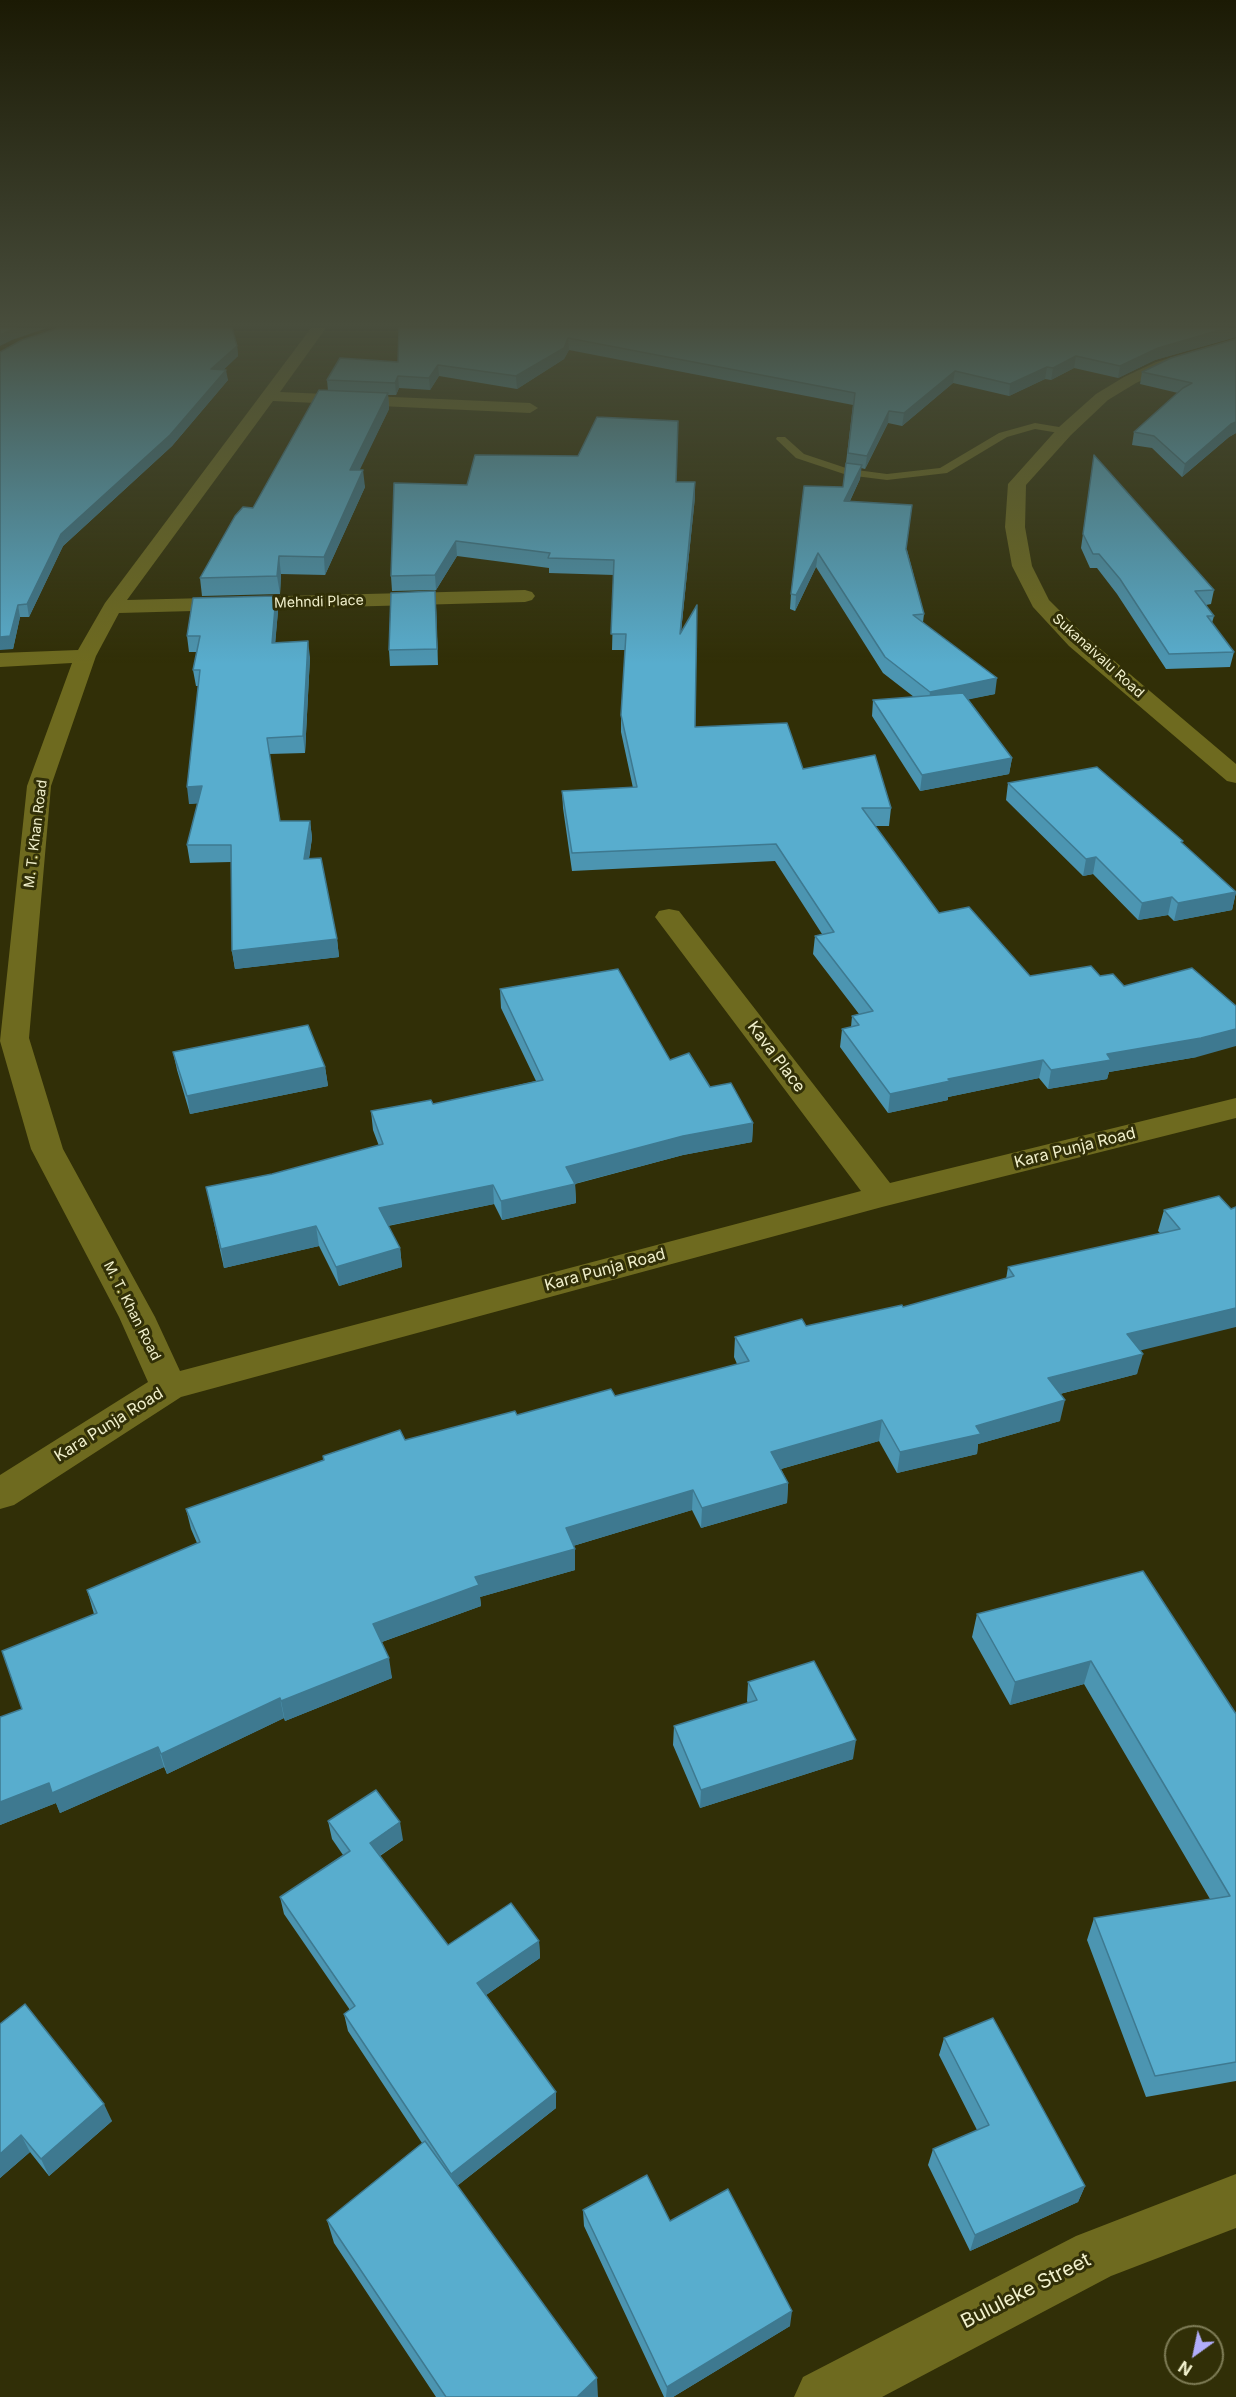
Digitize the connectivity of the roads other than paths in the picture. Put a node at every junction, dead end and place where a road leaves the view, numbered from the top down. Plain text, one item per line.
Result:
1 (236, 440) edge
2 (782, 440) edge
3 (995, 440) edge
4 (1057, 440) edge
5 (525, 596) dead end
6 (112, 608) junction
7 (85, 656) junction
8 (0, 660) edge
9 (1236, 776) edge
10 (669, 917) dead end
11 (1236, 1108) edge
12 (882, 1196) junction
13 (169, 1387) junction
14 (0, 1494) edge
15 (1236, 2201) edge
16 (823, 2397) edge

1 - 6 street, M. T. Khan Road
2 - 3 lane
4 - 9 street, Sukanaivalu Road
5 - 6 street, Mehndi Place
6 - 7 street, M. T. Khan Road
7 - 8 street
7 - 13 street, M. T. Khan Road
10 - 12 street, Kava Place
11 - 12 street, Kara Punja Road
12 - 13 street, Kara Punja Road
13 - 14 street, Kara Punja Road
15 - 16 street, Bululeke Street

